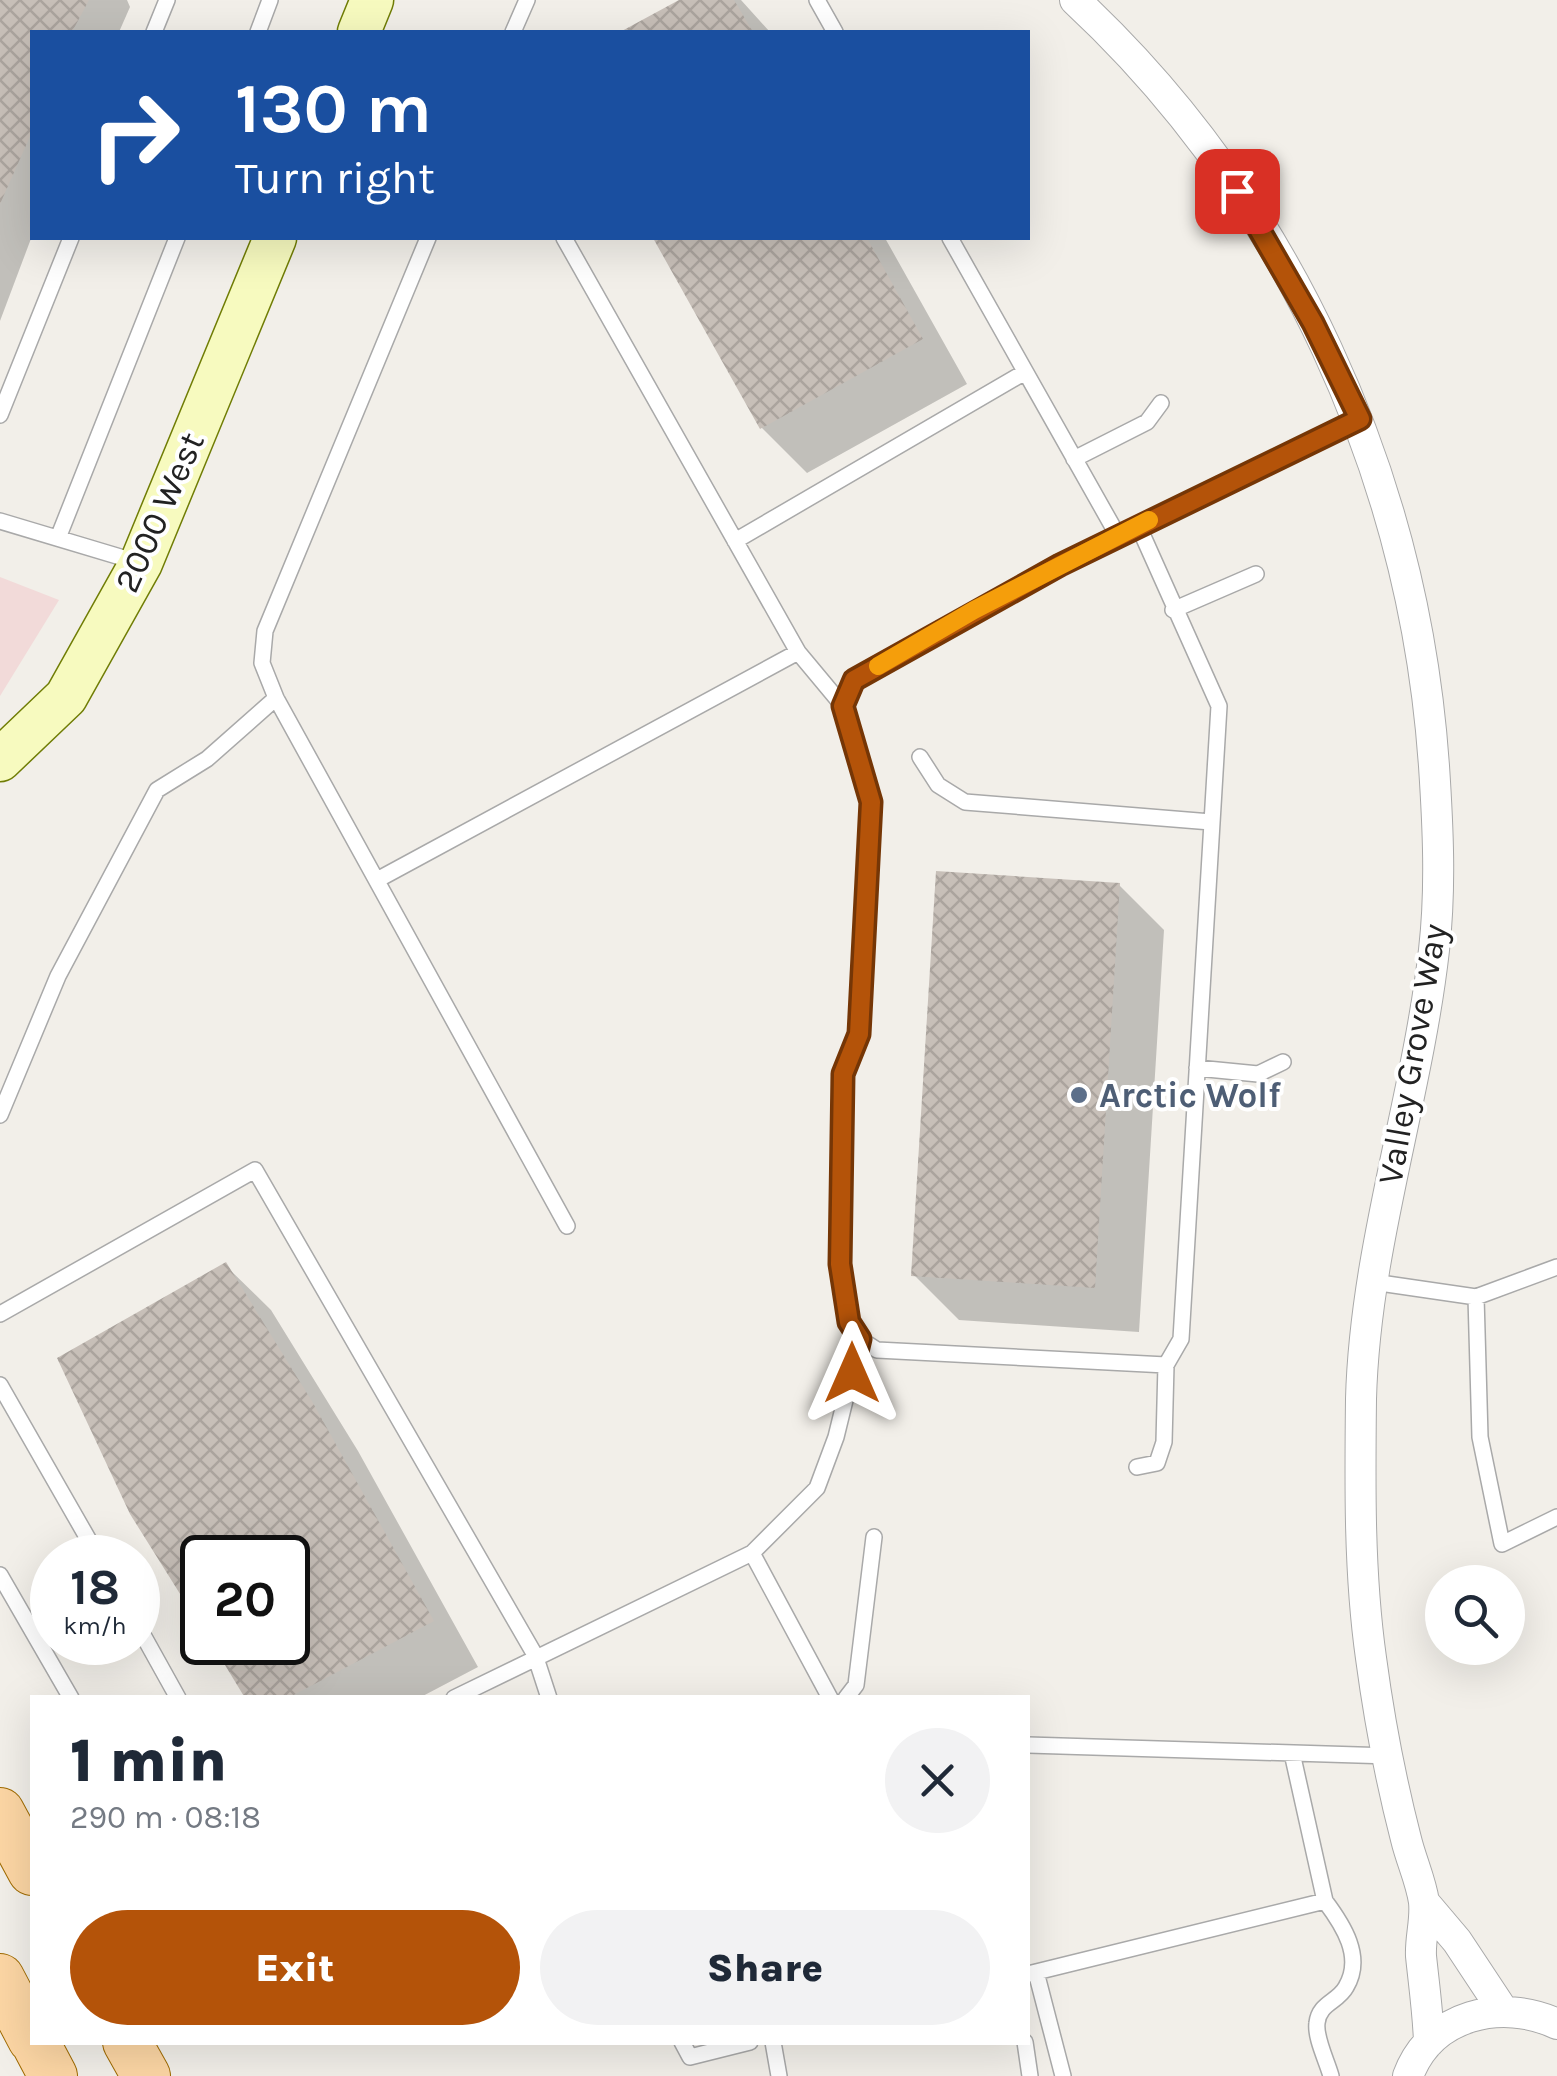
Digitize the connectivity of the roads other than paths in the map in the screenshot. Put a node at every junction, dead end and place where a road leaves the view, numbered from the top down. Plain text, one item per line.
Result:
1 (167, 0) edge
2 (270, 0) edge
3 (372, 0) edge
4 (526, 0) edge
5 (817, 0) edge
6 (1075, 0) edge
7 (155, 30) edge
8 (259, 30) edge
9 (359, 30) edge
10 (514, 30) edge
11 (834, 30) edge
12 (70, 240) edge
13 (175, 240) edge
14 (273, 240) edge
15 (427, 240) edge
16 (565, 240) edge
17 (951, 240) edge
18 (1026, 372) junction
19 (1161, 403) dead end
20 (0, 415) edge
21 (1360, 419) junction
22 (1074, 459) junction
23 (0, 520) edge
24 (1138, 526) junction
25 (1118, 536) junction
26 (58, 538) junction
27 (734, 541) junction
28 (141, 564) junction
29 (1256, 574) dead end
30 (1173, 610) junction
31 (798, 652) junction
32 (276, 698) junction
33 (843, 706) junction
34 (920, 757) dead end
35 (0, 760) edge
36 (1212, 822) junction
37 (377, 880) junction
38 (1283, 1062) dead end
39 (1197, 1068) junction
40 (0, 1115) edge
41 (567, 1226) dead end
42 (1557, 1267) edge
43 (1373, 1282) junction
44 (1476, 1297) junction
45 (0, 1314) edge
46 (860, 1339) junction
47 (1166, 1365) junction
48 (0, 1384) edge
49 (1137, 1467) dead end
50 (1557, 1518) edge
51 (86, 1535) edge
52 (874, 1537) dead end
53 (752, 1553) junction
54 (0, 1575) edge
55 (535, 1655) junction
56 (160, 1665) edge
57 (69, 1695) edge
58 (176, 1695) edge
59 (460, 1695) edge
60 (548, 1695) edge
61 (828, 1695) edge
62 (848, 1695) edge
63 (1030, 1746) edge
64 (1292, 1753) junction
65 (1390, 1756) junction
66 (0, 1812) edge
67 (30, 1867) edge
68 (1326, 1901) junction
69 (1424, 1902) junction
70 (1032, 1973) edge
71 (0, 1978) edge
72 (1493, 1997) junction
73 (1557, 2024) edge
74 (30, 2033) edge
75 (1429, 2042) junction
76 (37, 2045) edge
77 (129, 2045) edge
78 (726, 2045) edge
79 (774, 2045) edge
80 (1025, 2045) edge
81 (686, 2050) edge
82 (53, 2076) edge
83 (146, 2076) edge
84 (698, 2076) edge
85 (779, 2076) edge
86 (1030, 2076) edge
87 (1063, 2076) edge
88 (1331, 2076) edge
89 (1408, 2076) edge

1 - 7 lane
2 - 8 lane
3 - 9 street
4 - 10 lane
5 - 11 lane
6 - 21 street, Valley Grove Way
12 - 20 lane
13 - 26 lane
14 - 28 street, 2000 West
15 - 32 lane
16 - 27 lane
17 - 18 lane
18 - 22 lane
18 - 27 lane
19 - 22 lane
21 - 24 lane
21 - 43 street, Valley Grove Way
22 - 25 lane
23 - 26 lane
24 - 25 lane
24 - 30 lane
25 - 33 lane
26 - 28 lane
27 - 31 lane
28 - 35 street, 2000 West
29 - 30 lane
30 - 36 lane
31 - 33 lane
31 - 37 lane
32 - 37 lane
32 - 40 lane
33 - 46 lane
34 - 36 lane
36 - 39 lane
37 - 41 lane
38 - 39 lane
39 - 47 lane
42 - 44 lane
43 - 44 lane
43 - 65 street, Valley Grove Way
44 - 50 lane
45 - 55 lane
46 - 47 lane
46 - 53 lane
47 - 49 lane
48 - 51 lane
52 - 62 lane
53 - 55 lane
53 - 61 lane
54 - 57 lane
55 - 59 lane
55 - 60 lane
56 - 58 lane
63 - 64 lane
64 - 65 lane
64 - 68 lane
65 - 69 street, Valley Grove Way
66 - 67 main road
68 - 70 lane
68 - 88 lane
69 - 72 street, Valley Grove Way
69 - 75 street, Valley Grove Way
70 - 87 lane
71 - 74 main road
72 - 73 street
72 - 75 street
75 - 89 street
76 - 82 main road
77 - 83 main road
78 - 81 lane
79 - 85 lane
80 - 86 lane
81 - 84 lane

